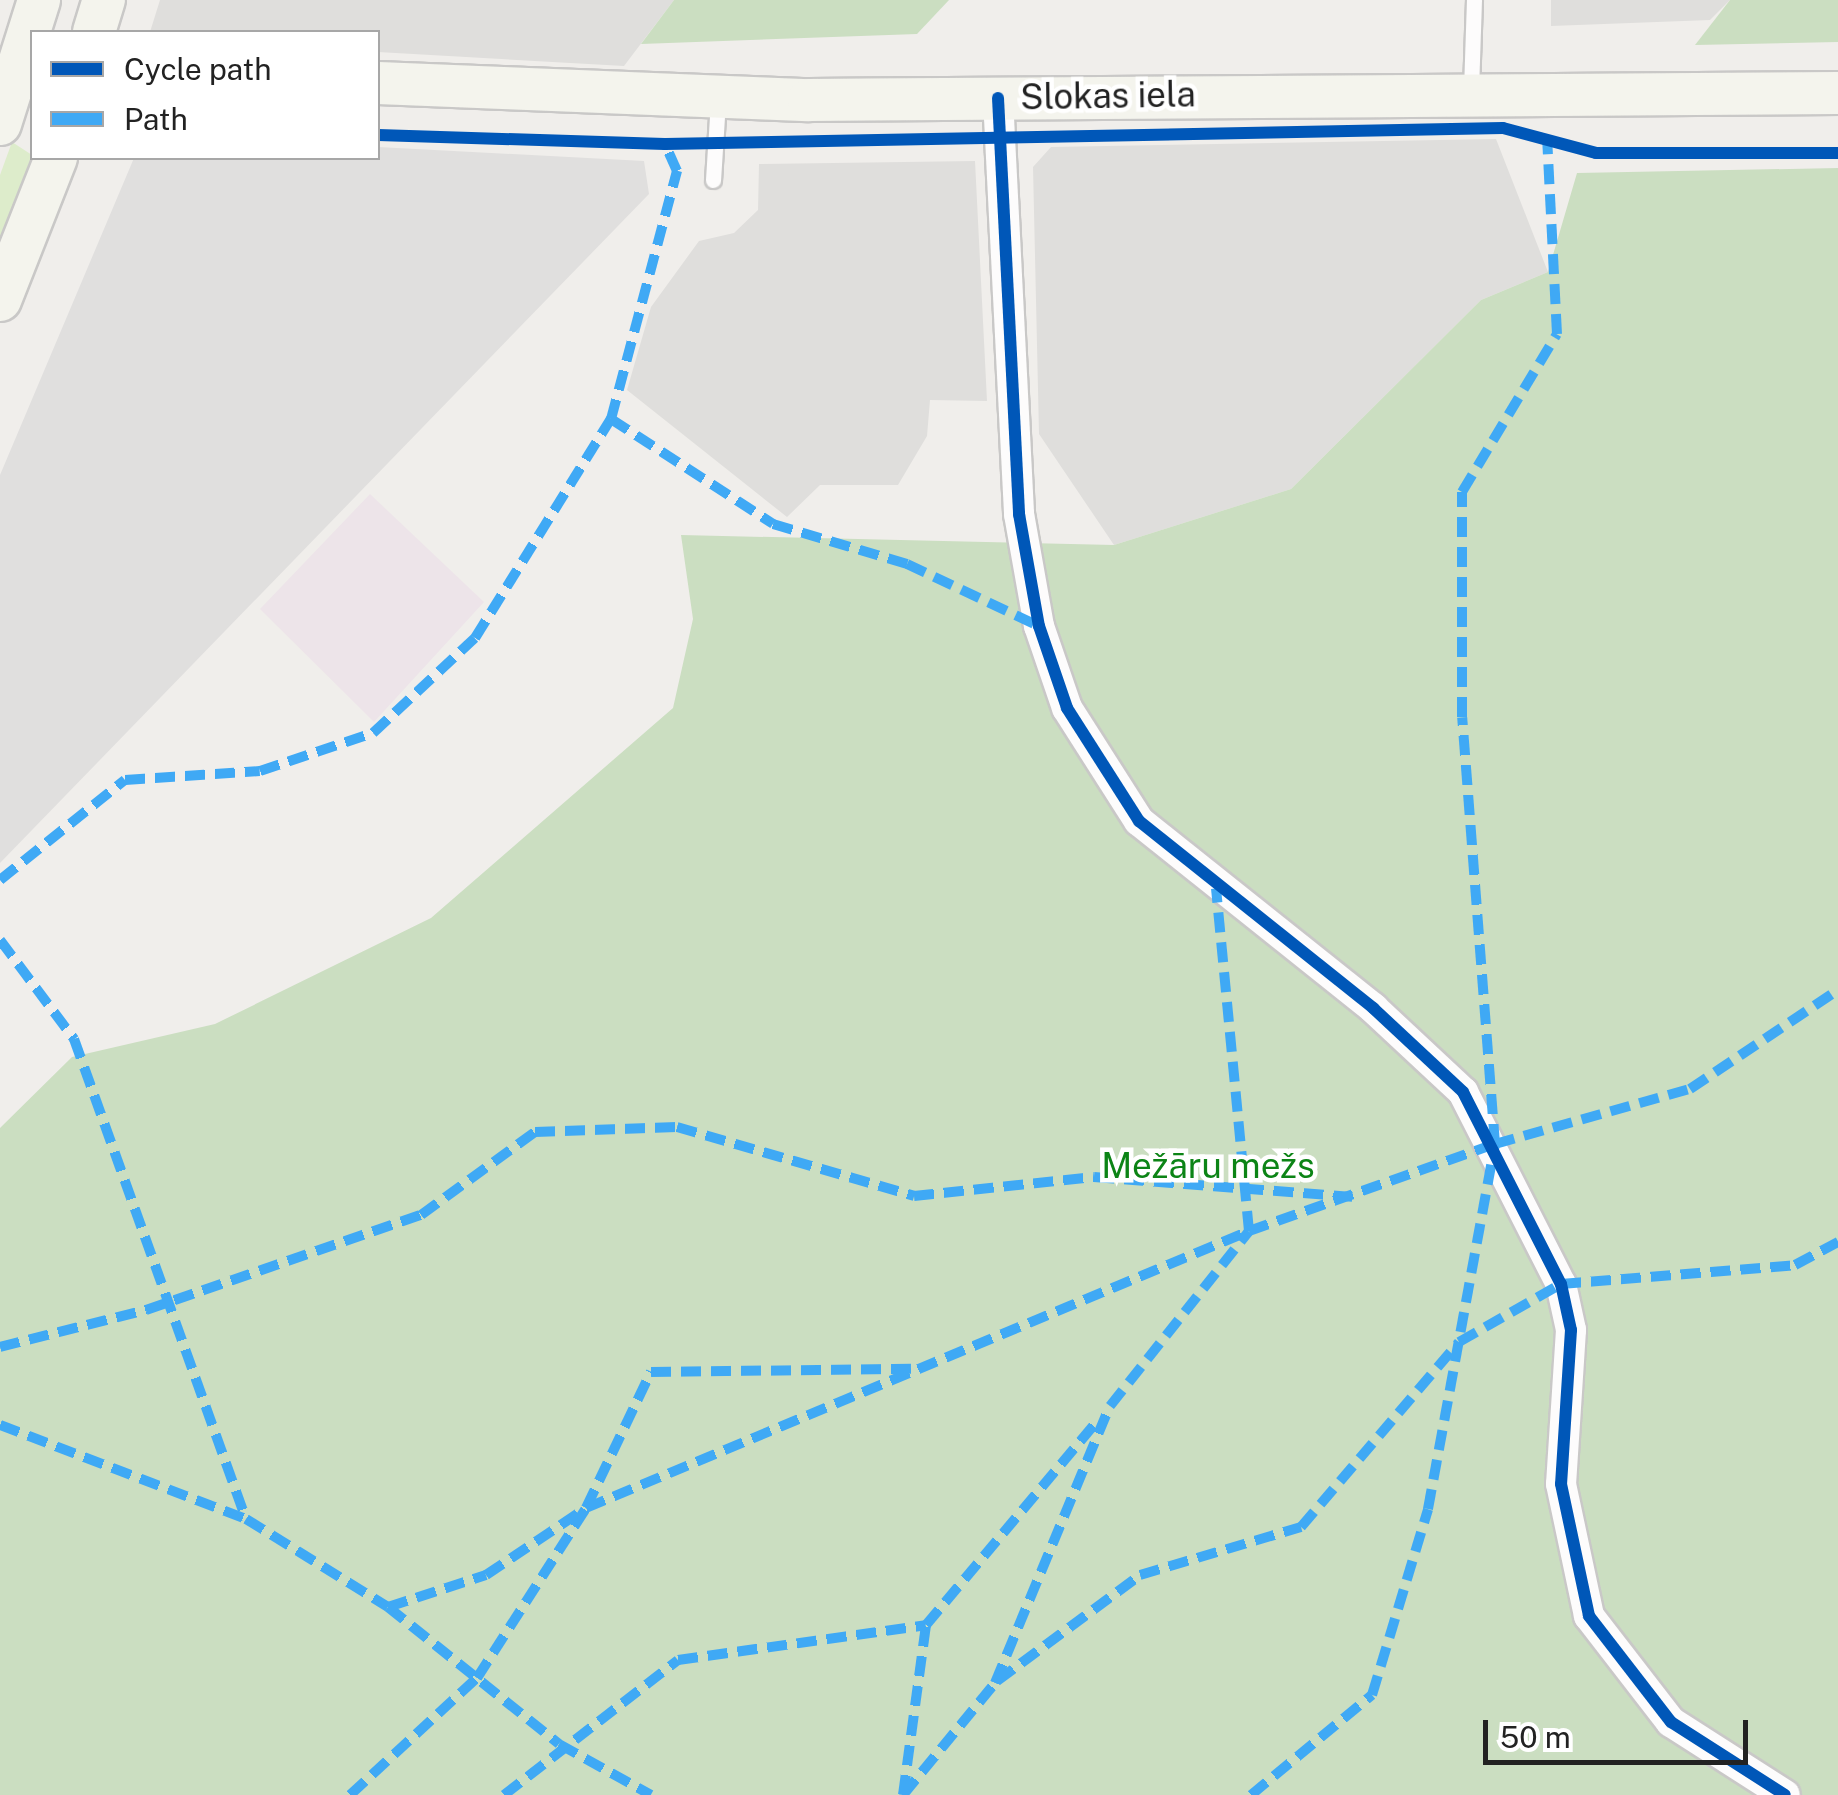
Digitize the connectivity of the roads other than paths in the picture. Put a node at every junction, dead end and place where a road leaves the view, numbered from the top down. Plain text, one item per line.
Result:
1 (39, 0) edge
2 (104, 0) edge
3 (1474, 0) edge
4 (95, 30) edge
5 (18, 63) edge
6 (380, 83) edge
7 (1471, 90) junction
8 (1838, 92) edge
9 (719, 96) junction
10 (998, 98) junction
11 (0, 124) edge
12 (55, 160) edge
13 (713, 180) dead end
14 (0, 300) edge
15 (1785, 1795) edge

1 - 5 main road
2 - 4 main road
3 - 7 lane
5 - 11 main road
6 - 9 main road, Slokas iela
7 - 8 main road, Slokas iela
7 - 10 main road, Slokas iela
9 - 10 main road, Slokas iela
9 - 13 lane
10 - 15 street
12 - 14 main road

